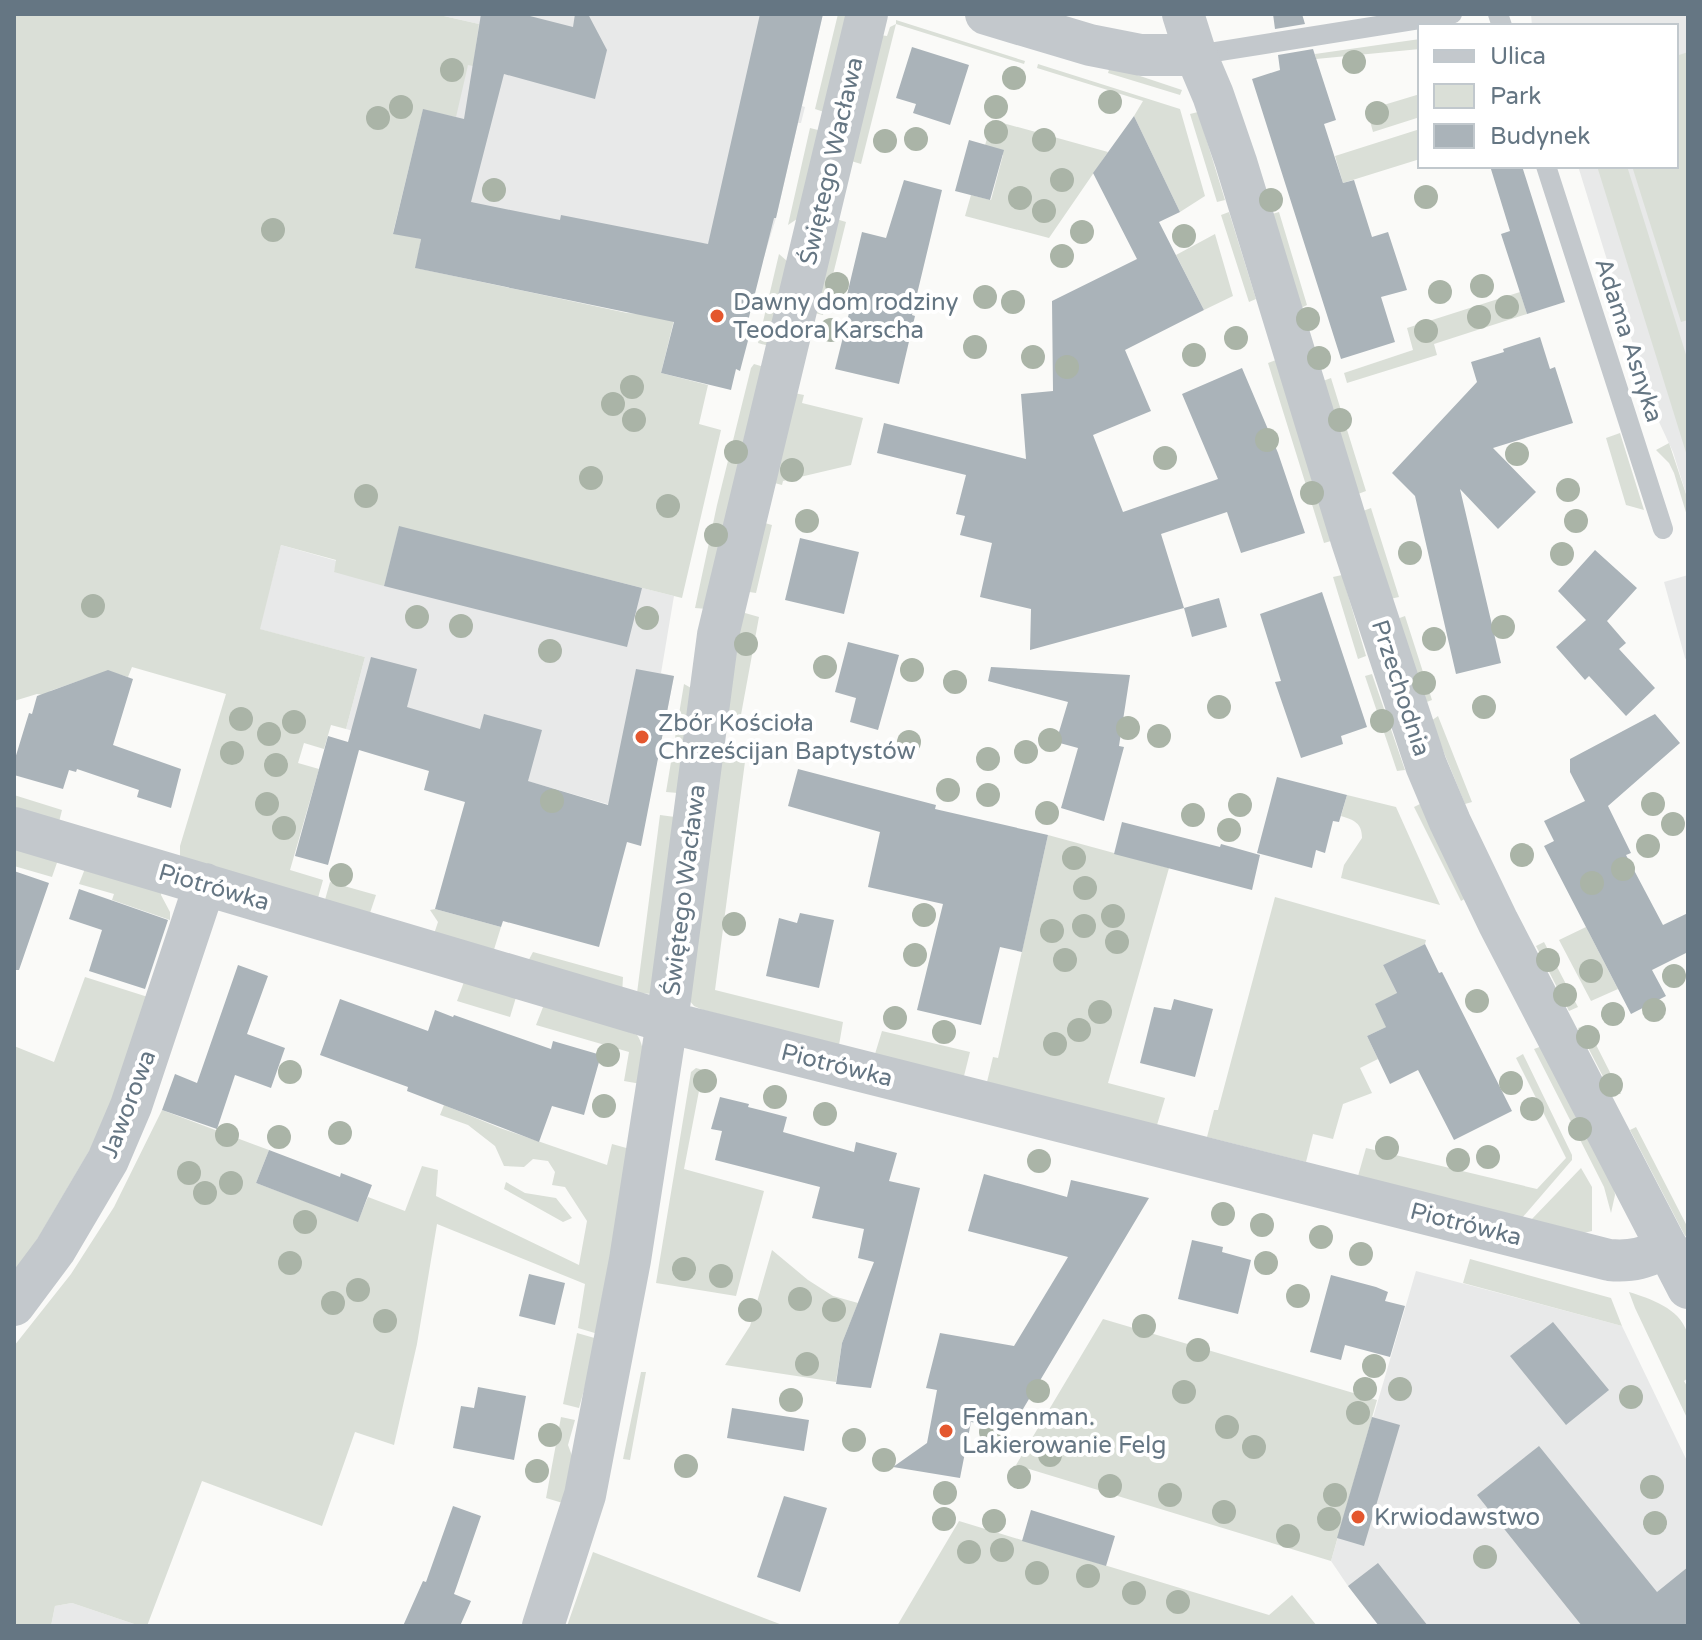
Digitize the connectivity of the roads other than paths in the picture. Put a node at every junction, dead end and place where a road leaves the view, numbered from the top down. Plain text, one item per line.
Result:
1 (867, 14) edge
2 (986, 14) edge
3 (1183, 14) edge
4 (1452, 14) edge
5 (1196, 55) junction
6 (1547, 168) edge
7 (1663, 529) dead end
8 (14, 828) edge
9 (205, 884) junction
10 (667, 1022) junction
11 (1667, 1247) junction
12 (1688, 1288) edge
13 (14, 1305) edge
14 (543, 1626) edge

1 - 10 street, Świętego Wacława
2 - 5 street
3 - 5 street, Przechodnia
4 - 5 lane
5 - 11 street, Przechodnia
6 - 7 lane, Adama Asnyka
8 - 9 street, Piotrówka
9 - 10 street, Piotrówka
9 - 13 street, Jaworowa
10 - 11 street, Piotrówka
10 - 14 street, Świętego Wacława
11 - 12 street, Przechodnia

